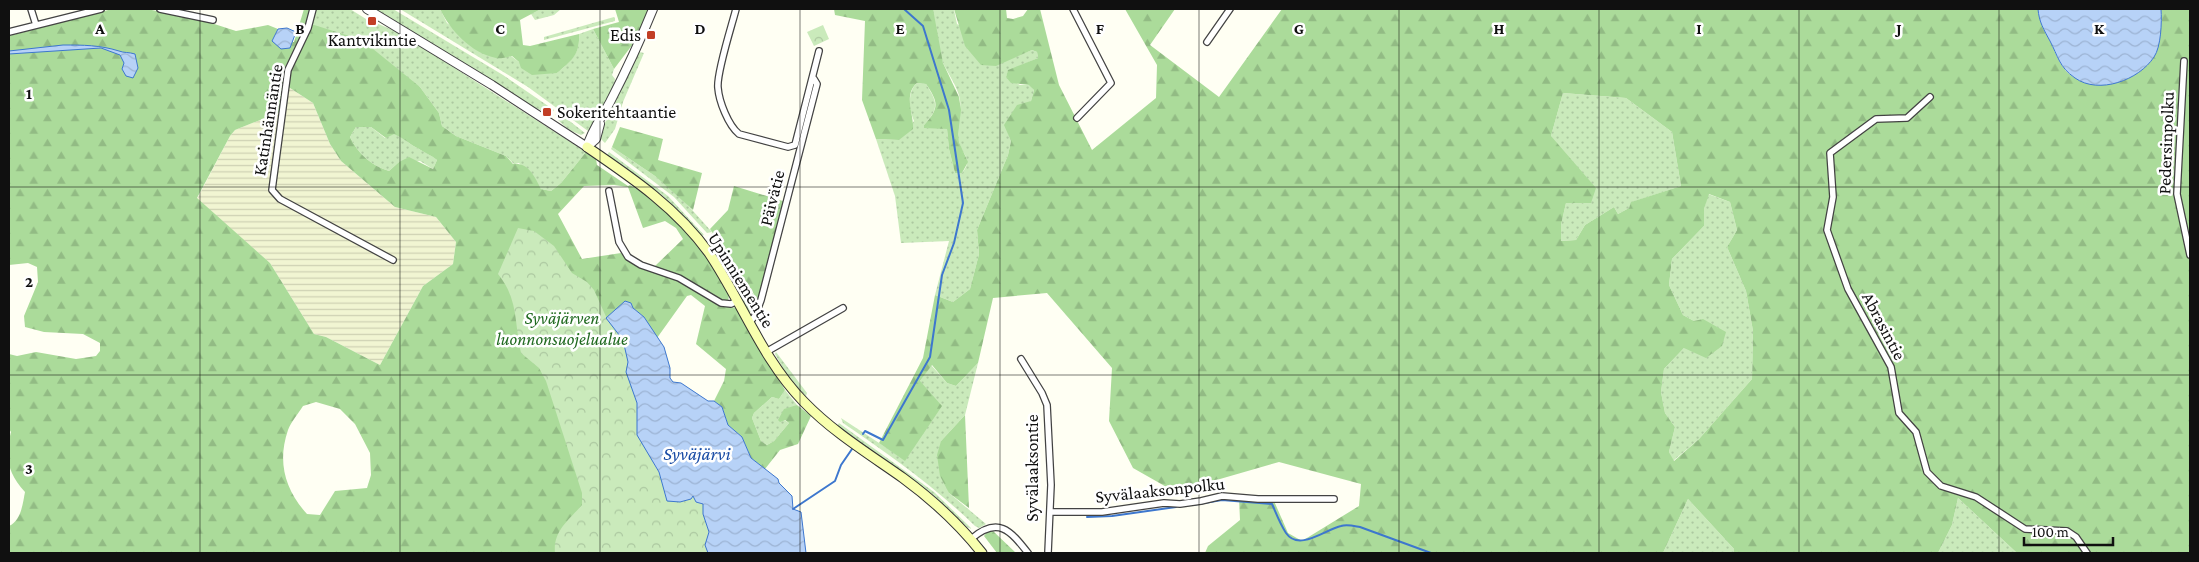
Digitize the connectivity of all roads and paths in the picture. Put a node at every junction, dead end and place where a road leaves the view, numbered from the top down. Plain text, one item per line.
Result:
1 (31, 9) edge
2 (101, 9) edge
3 (160, 9) edge
4 (313, 9) edge
5 (367, 9) edge
6 (652, 9) edge
7 (736, 9) edge
8 (1074, 9) edge
9 (1230, 9) edge
10 (213, 20) dead end
11 (36, 25) junction
12 (9, 32) edge
13 (1206, 42) dead end
14 (820, 52) dead end
15 (2184, 61) dead end
16 (814, 79) junction
17 (1930, 97) dead end
18 (1077, 118) dead end
19 (587, 147) junction
20 (609, 191) dead end
21 (2190, 255) edge
22 (393, 260) dead end
23 (737, 301) junction
24 (843, 308) dead end
25 (749, 323) junction
26 (766, 352) junction
27 (1021, 359) dead end
28 (1334, 499) dead end
29 (1050, 512) junction
30 (971, 539) junction
31 (982, 553) edge
32 (1028, 553) edge
33 (1048, 553) edge
34 (2087, 553) edge

1 - 11 street
2 - 11 street
3 - 10 street
4 - 22 street, Katinhännäntie
5 - 19 street, Upinniementie
6 - 19 street
7 - 16 street
8 - 18 street
9 - 13 street
11 - 12 street
14 - 16 street
15 - 21 street, Pedersinpolku
16 - 25 street, Päivätie
17 - 34 street, Abrasintie
19 - 23 main road, Upinniementie
20 - 23 street
23 - 25 main road, Upinniementie
24 - 26 street
25 - 26 main road, Upinniementie
26 - 30 main road, Upinniementie
27 - 29 street, Syvälaaksontie
28 - 29 street, Syvälaaksonpolku
29 - 33 street, Syvälaaksontie
30 - 31 main road, Upinniementie
30 - 32 street

